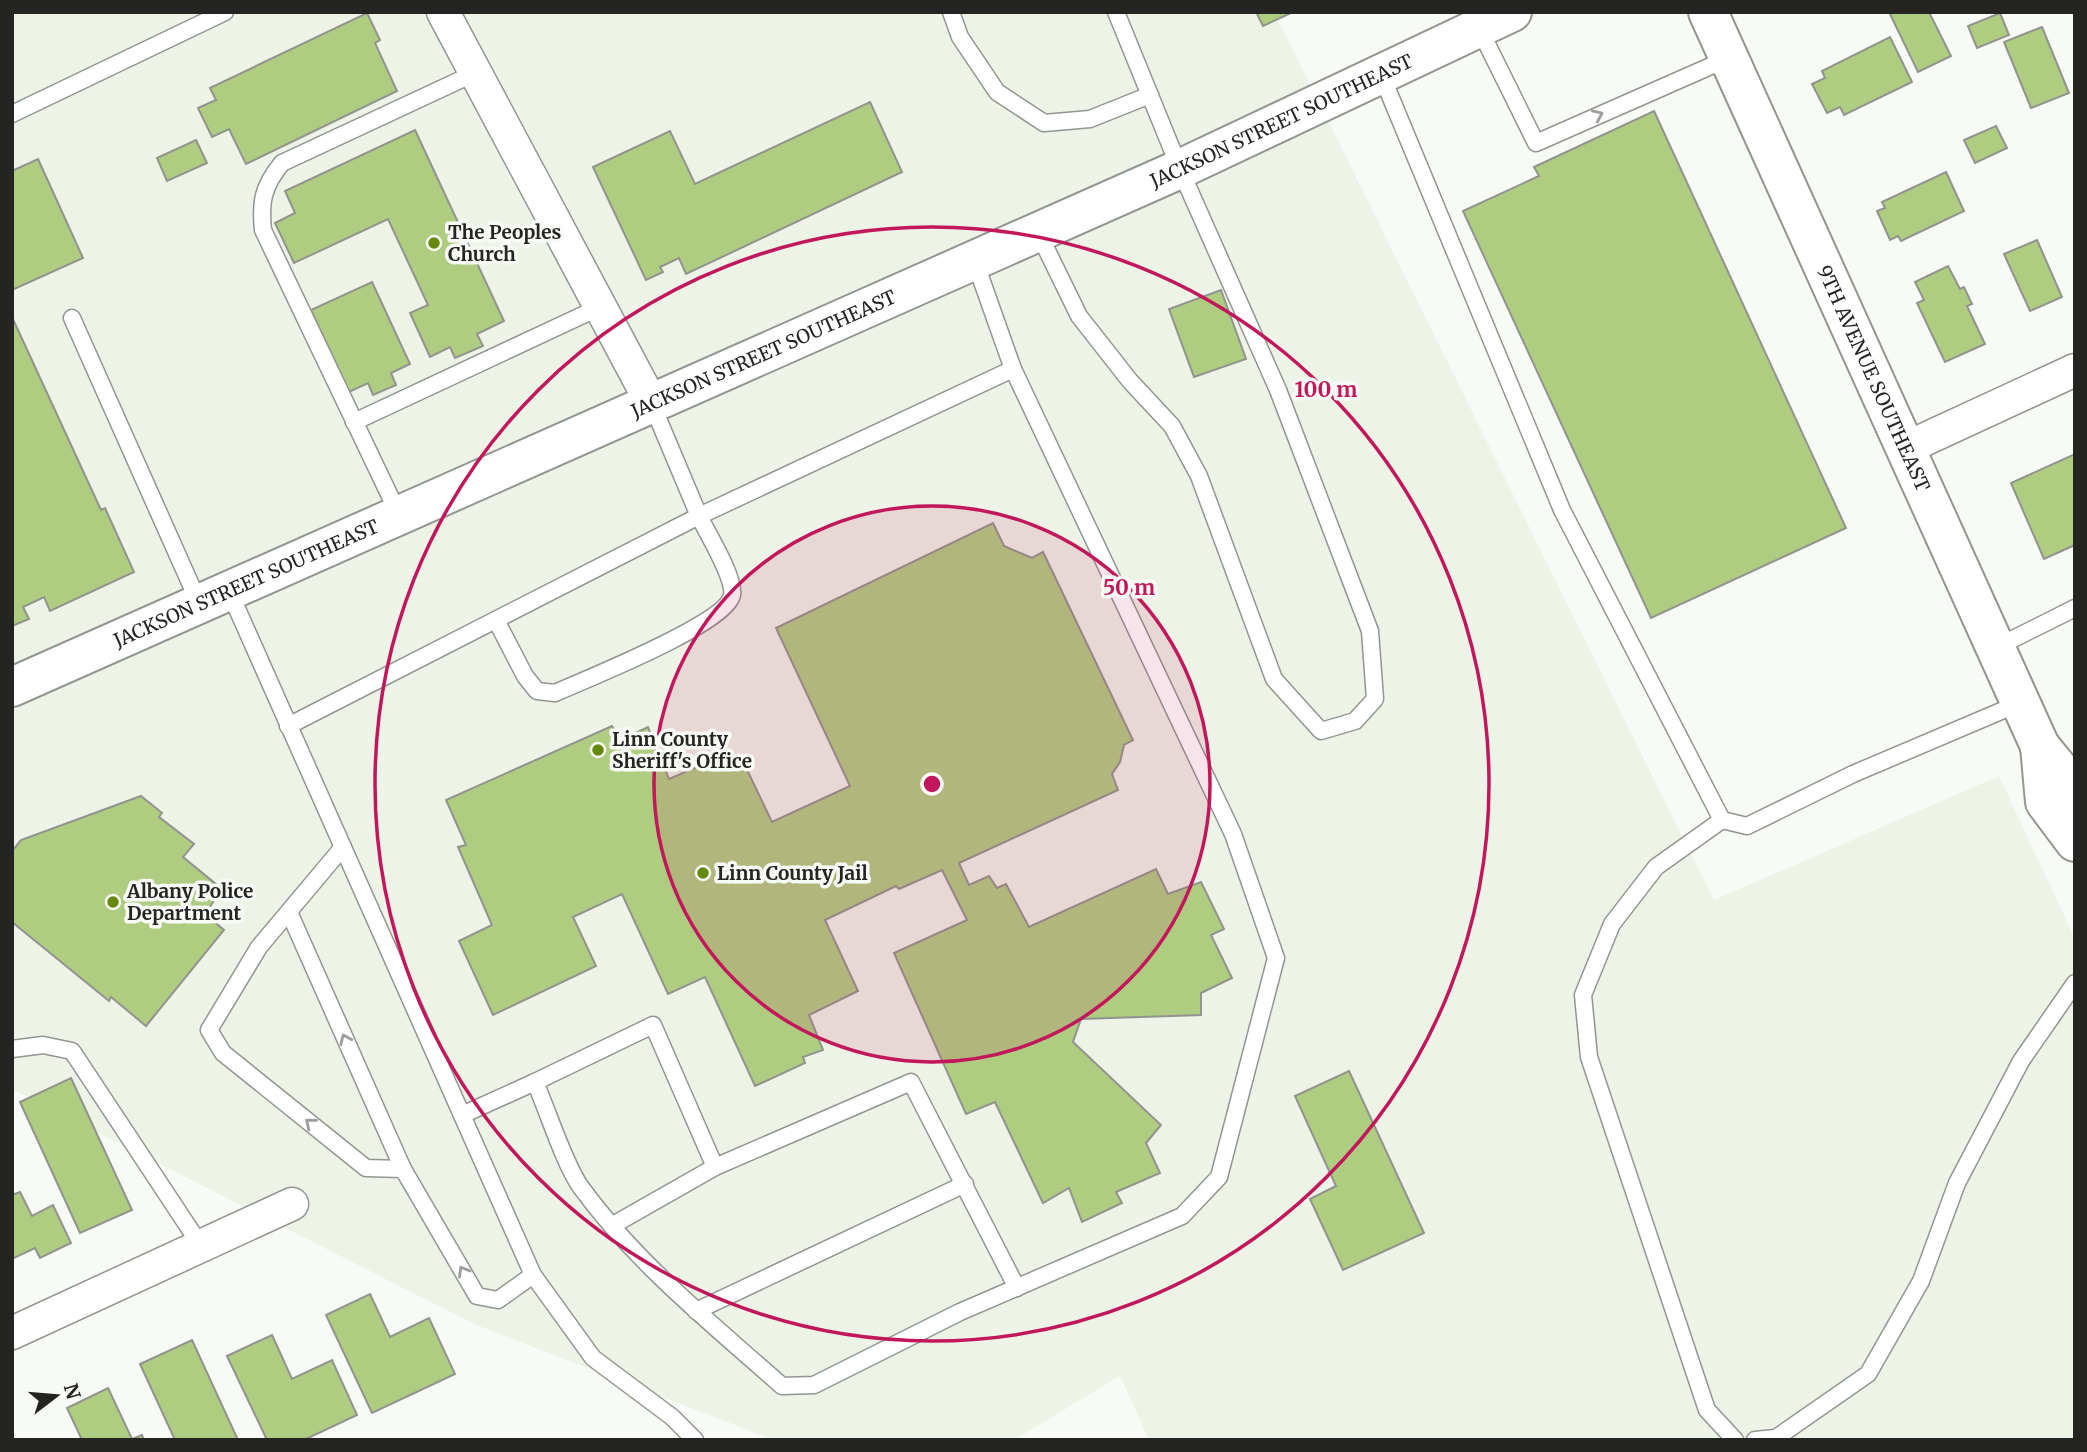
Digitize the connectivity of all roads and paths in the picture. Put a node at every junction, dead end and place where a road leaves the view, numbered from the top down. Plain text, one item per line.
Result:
1 (225, 12) edge
2 (443, 12) edge
3 (951, 12) edge
4 (1116, 12) edge
5 (1709, 12) edge
6 (1496, 20) edge
7 (1729, 58) junction
8 (475, 73) junction
9 (1381, 74) junction
10 (1150, 95) junction
11 (12, 114) edge
12 (1180, 169) junction
13 (1038, 232) junction
14 (974, 259) junction
15 (600, 307) junction
16 (72, 318) dead end
17 (1013, 369) junction
18 (2075, 370) edge
19 (651, 402) junction
20 (355, 422) junction
21 (1904, 449) junction
22 (400, 516) junction
23 (699, 516) junction
24 (215, 599) junction
25 (2075, 608) edge
26 (496, 620) junction
27 (1996, 648) junction
28 (12, 687) edge
29 (2020, 703) junction
30 (288, 726) junction
31 (2040, 746) junction
32 (2075, 789) edge
33 (1721, 820) junction
34 (2075, 842) edge
35 (343, 847) junction
36 (289, 912) junction
37 (2075, 983) edge
38 (12, 1049) edge
39 (535, 1082) junction
40 (462, 1115) junction
41 (715, 1167) junction
42 (403, 1169) junction
43 (965, 1184) junction
44 (292, 1203) dead end
45 (613, 1225) junction
46 (201, 1246) junction
47 (533, 1275) junction
48 (1017, 1287) junction
49 (696, 1311) junction
50 (12, 1333) edge
51 (695, 1440) edge
52 (1735, 1440) edge
53 (1755, 1440) edge

1 - 11 lane
2 - 8 street
3 - 10 lane
4 - 10 lane
5 - 7 main road, 9TH AVENUE SOUTHEAST
6 -> 7 lane
6 - 9 main road, JACKSON STREET SOUTHEAST
7 - 21 main road, 9TH AVENUE SOUTHEAST
8 - 15 street
8 - 20 lane
9 - 12 main road, JACKSON STREET SOUTHEAST
9 - 33 lane
10 - 12 lane
12 - 13 main road, JACKSON STREET SOUTHEAST
12 - 13 lane
13 - 14 main road, JACKSON STREET SOUTHEAST
14 - 17 lane
14 - 19 main road, JACKSON STREET SOUTHEAST
15 - 19 street
15 - 20 lane
16 - 24 lane
17 - 23 lane
17 - 48 lane
18 - 21 street
19 - 22 main road, JACKSON STREET SOUTHEAST
19 - 23 lane
20 - 22 lane
21 - 27 main road, 9TH AVENUE SOUTHEAST
22 - 24 main road, JACKSON STREET SOUTHEAST
23 - 26 lane
23 - 26 lane
24 - 28 main road, JACKSON STREET SOUTHEAST
24 - 30 lane
25 - 27 lane
26 - 30 lane
27 - 29 main road, 9TH AVENUE SOUTHEAST
29 - 31 main road, 9TH AVENUE SOUTHEAST
29 - 33 lane
30 - 35 lane
31 - 32 main road
31 - 34 main road
33 - 52 lane
35 - 36 lane
35 - 40 lane
42 -> 36 lane
42 -> 36 lane
37 - 53 lane
38 - 46 lane
39 - 40 lane
39 - 41 lane
39 - 45 lane
40 - 47 lane
41 - 43 lane
41 - 45 lane
47 -> 42 lane
43 - 48 lane
43 - 49 lane
44 - 46 street
45 - 49 lane
46 - 50 street
47 - 51 lane
48 - 49 lane

